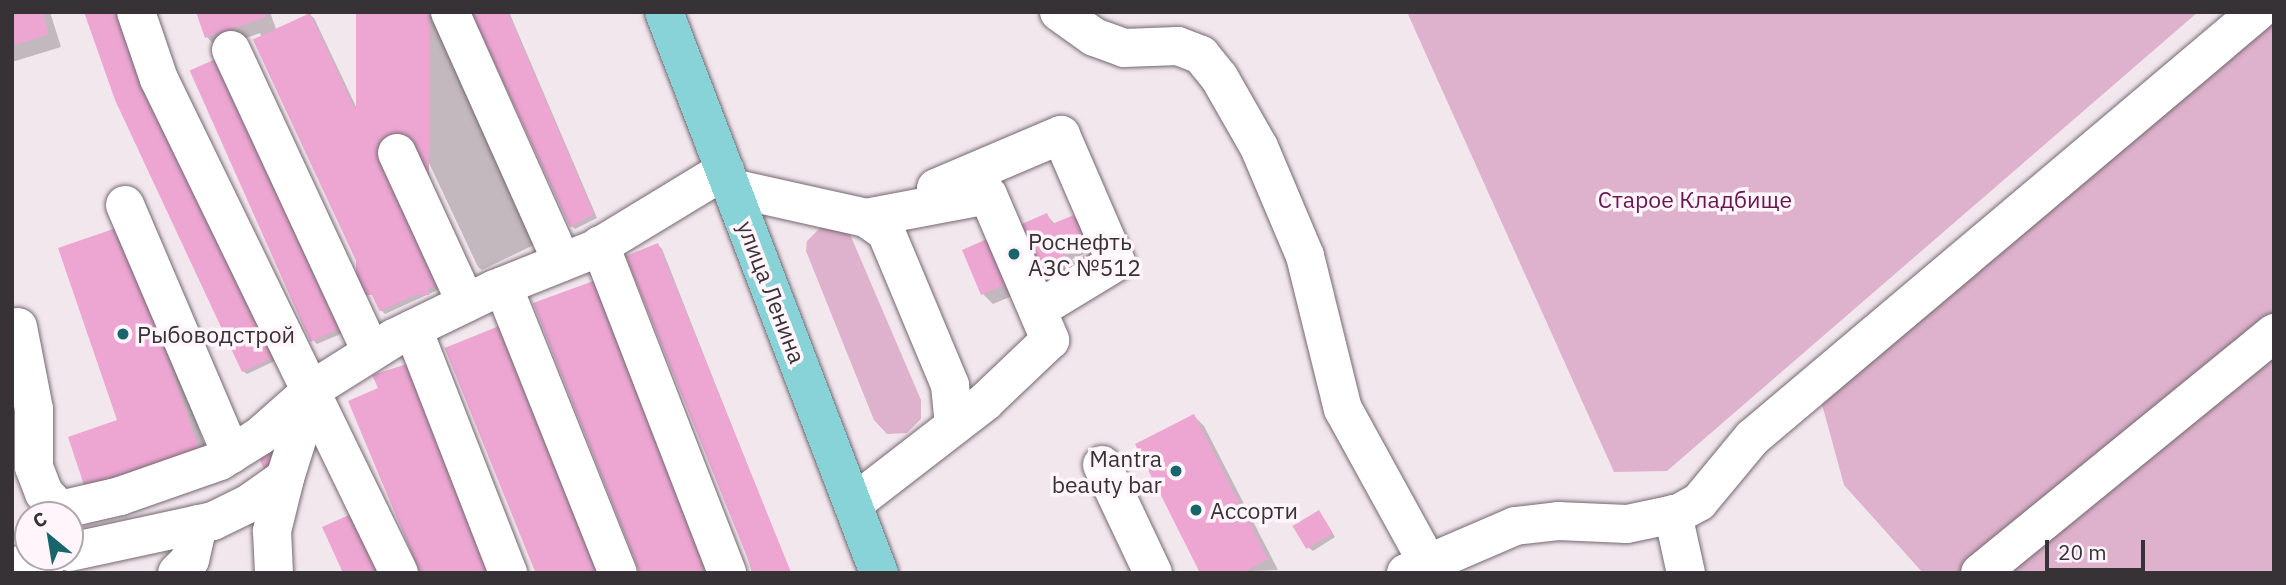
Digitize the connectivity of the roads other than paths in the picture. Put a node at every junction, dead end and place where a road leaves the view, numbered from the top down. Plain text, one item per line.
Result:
1 (136, 12) edge
2 (450, 12) edge
3 (664, 12) edge
4 (1059, 12) edge
5 (2258, 12) edge
6 (231, 50) dead end
7 (397, 153) dead end
8 (729, 179) junction
9 (125, 205) dead end
10 (866, 218) junction
11 (600, 245) junction
12 (562, 262) junction
13 (503, 286) junction
14 (466, 303) junction
15 (1037, 310) junction
16 (18, 327) dead end
17 (413, 329) junction
18 (2274, 333) edge
19 (371, 352) junction
20 (313, 388) junction
21 (954, 426) junction
22 (231, 454) junction
23 (1102, 466) dead end
24 (285, 478) junction
25 (853, 504) junction
26 (1673, 514) junction
27 (198, 524) junction
28 (84, 549) edge
29 (1416, 567) edge
30 (177, 573) edge
31 (274, 573) edge
32 (399, 573) edge
33 (508, 573) edge
34 (618, 573) edge
35 (727, 573) edge
36 (879, 573) edge
37 (1153, 573) edge
38 (1686, 573) edge
39 (1980, 573) edge

1 - 20 lane
2 - 12 lane
3 - 8 main road, улица Ленина
4 - 29 lane
5 - 26 lane
6 - 19 lane
7 - 14 lane
8 - 10 lane
8 - 11 lane
8 - 25 main road, улица Ленина
9 - 22 lane
10 - 15 lane
10 - 15 lane
10 - 21 lane
11 - 12 lane
11 - 35 lane
12 - 13 lane
13 - 14 lane
13 - 34 lane
14 - 17 lane
15 - 21 lane
16 - 22 lane
17 - 19 lane
17 - 33 lane
18 - 39 lane
19 - 20 lane
20 - 22 lane
20 - 24 lane
20 - 32 lane
21 - 25 lane
23 - 37 lane
24 - 27 lane
24 - 31 lane
25 - 36 main road, улица Ленина
26 - 29 lane
26 - 38 lane
27 - 28 lane
27 - 30 lane

